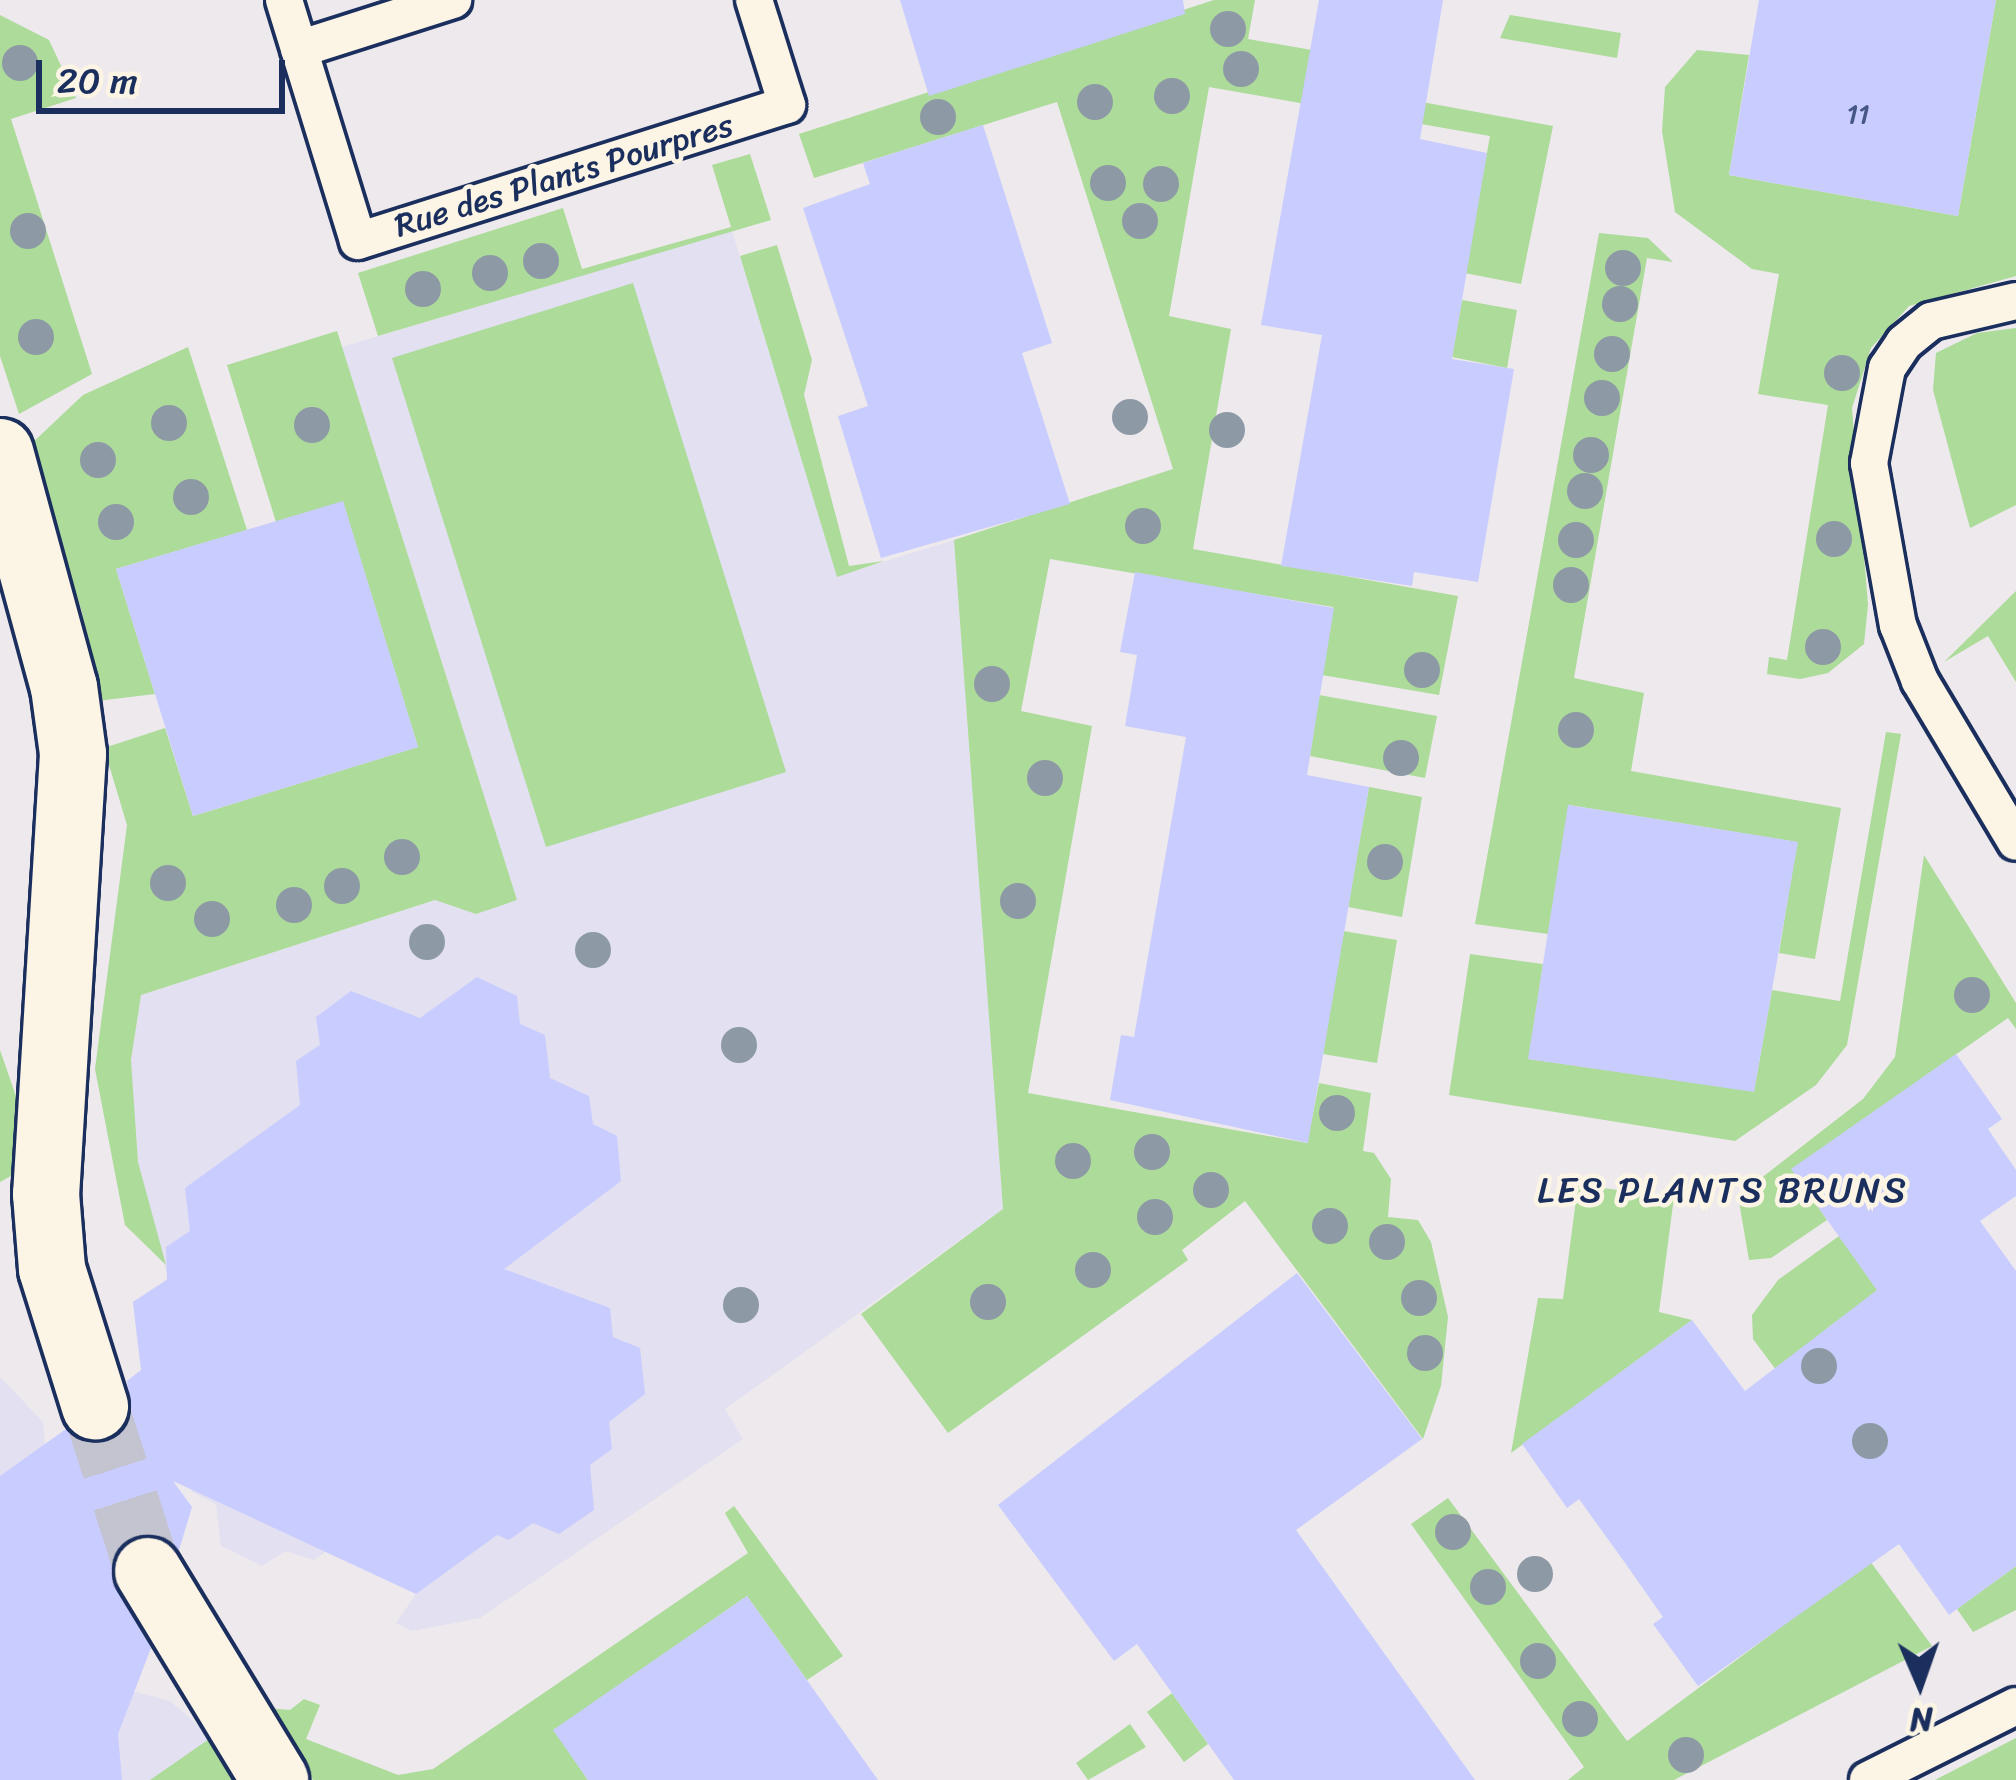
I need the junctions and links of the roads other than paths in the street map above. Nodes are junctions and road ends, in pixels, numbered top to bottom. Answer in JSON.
{"nodes":[{"id":1,"x":284,"y":0,"type":"edge"},
{"id":2,"x":453,"y":0,"type":"edge"},
{"id":3,"x":754,"y":0,"type":"edge"},
{"id":4,"x":299,"y":49,"type":"junction"},
{"id":5,"x":2016,"y":301,"type":"edge"},
{"id":6,"x":0,"y":452,"type":"edge"},
{"id":7,"x":2016,"y":842,"type":"edge"},
{"id":8,"x":95,"y":1406,"type":"tunnel mouth"},
{"id":9,"x":148,"y":1571,"type":"tunnel mouth"},
{"id":10,"x":2016,"y":1706,"type":"edge"},
{"id":11,"x":275,"y":1780,"type":"edge"},
{"id":12,"x":1868,"y":1780,"type":"edge"}],
"edges":[{"from":1,"to":4,"type":"lane","name":"Rue des Plants Pourpres"},
{"from":2,"to":4,"type":"lane"},
{"from":3,"to":4,"type":"lane","name":"Rue des Plants Pourpres"},
{"from":5,"to":7,"type":"lane"},
{"from":6,"to":8,"type":"street"},
{"from":9,"to":11,"type":"street"},
{"from":10,"to":12,"type":"lane"}]}
